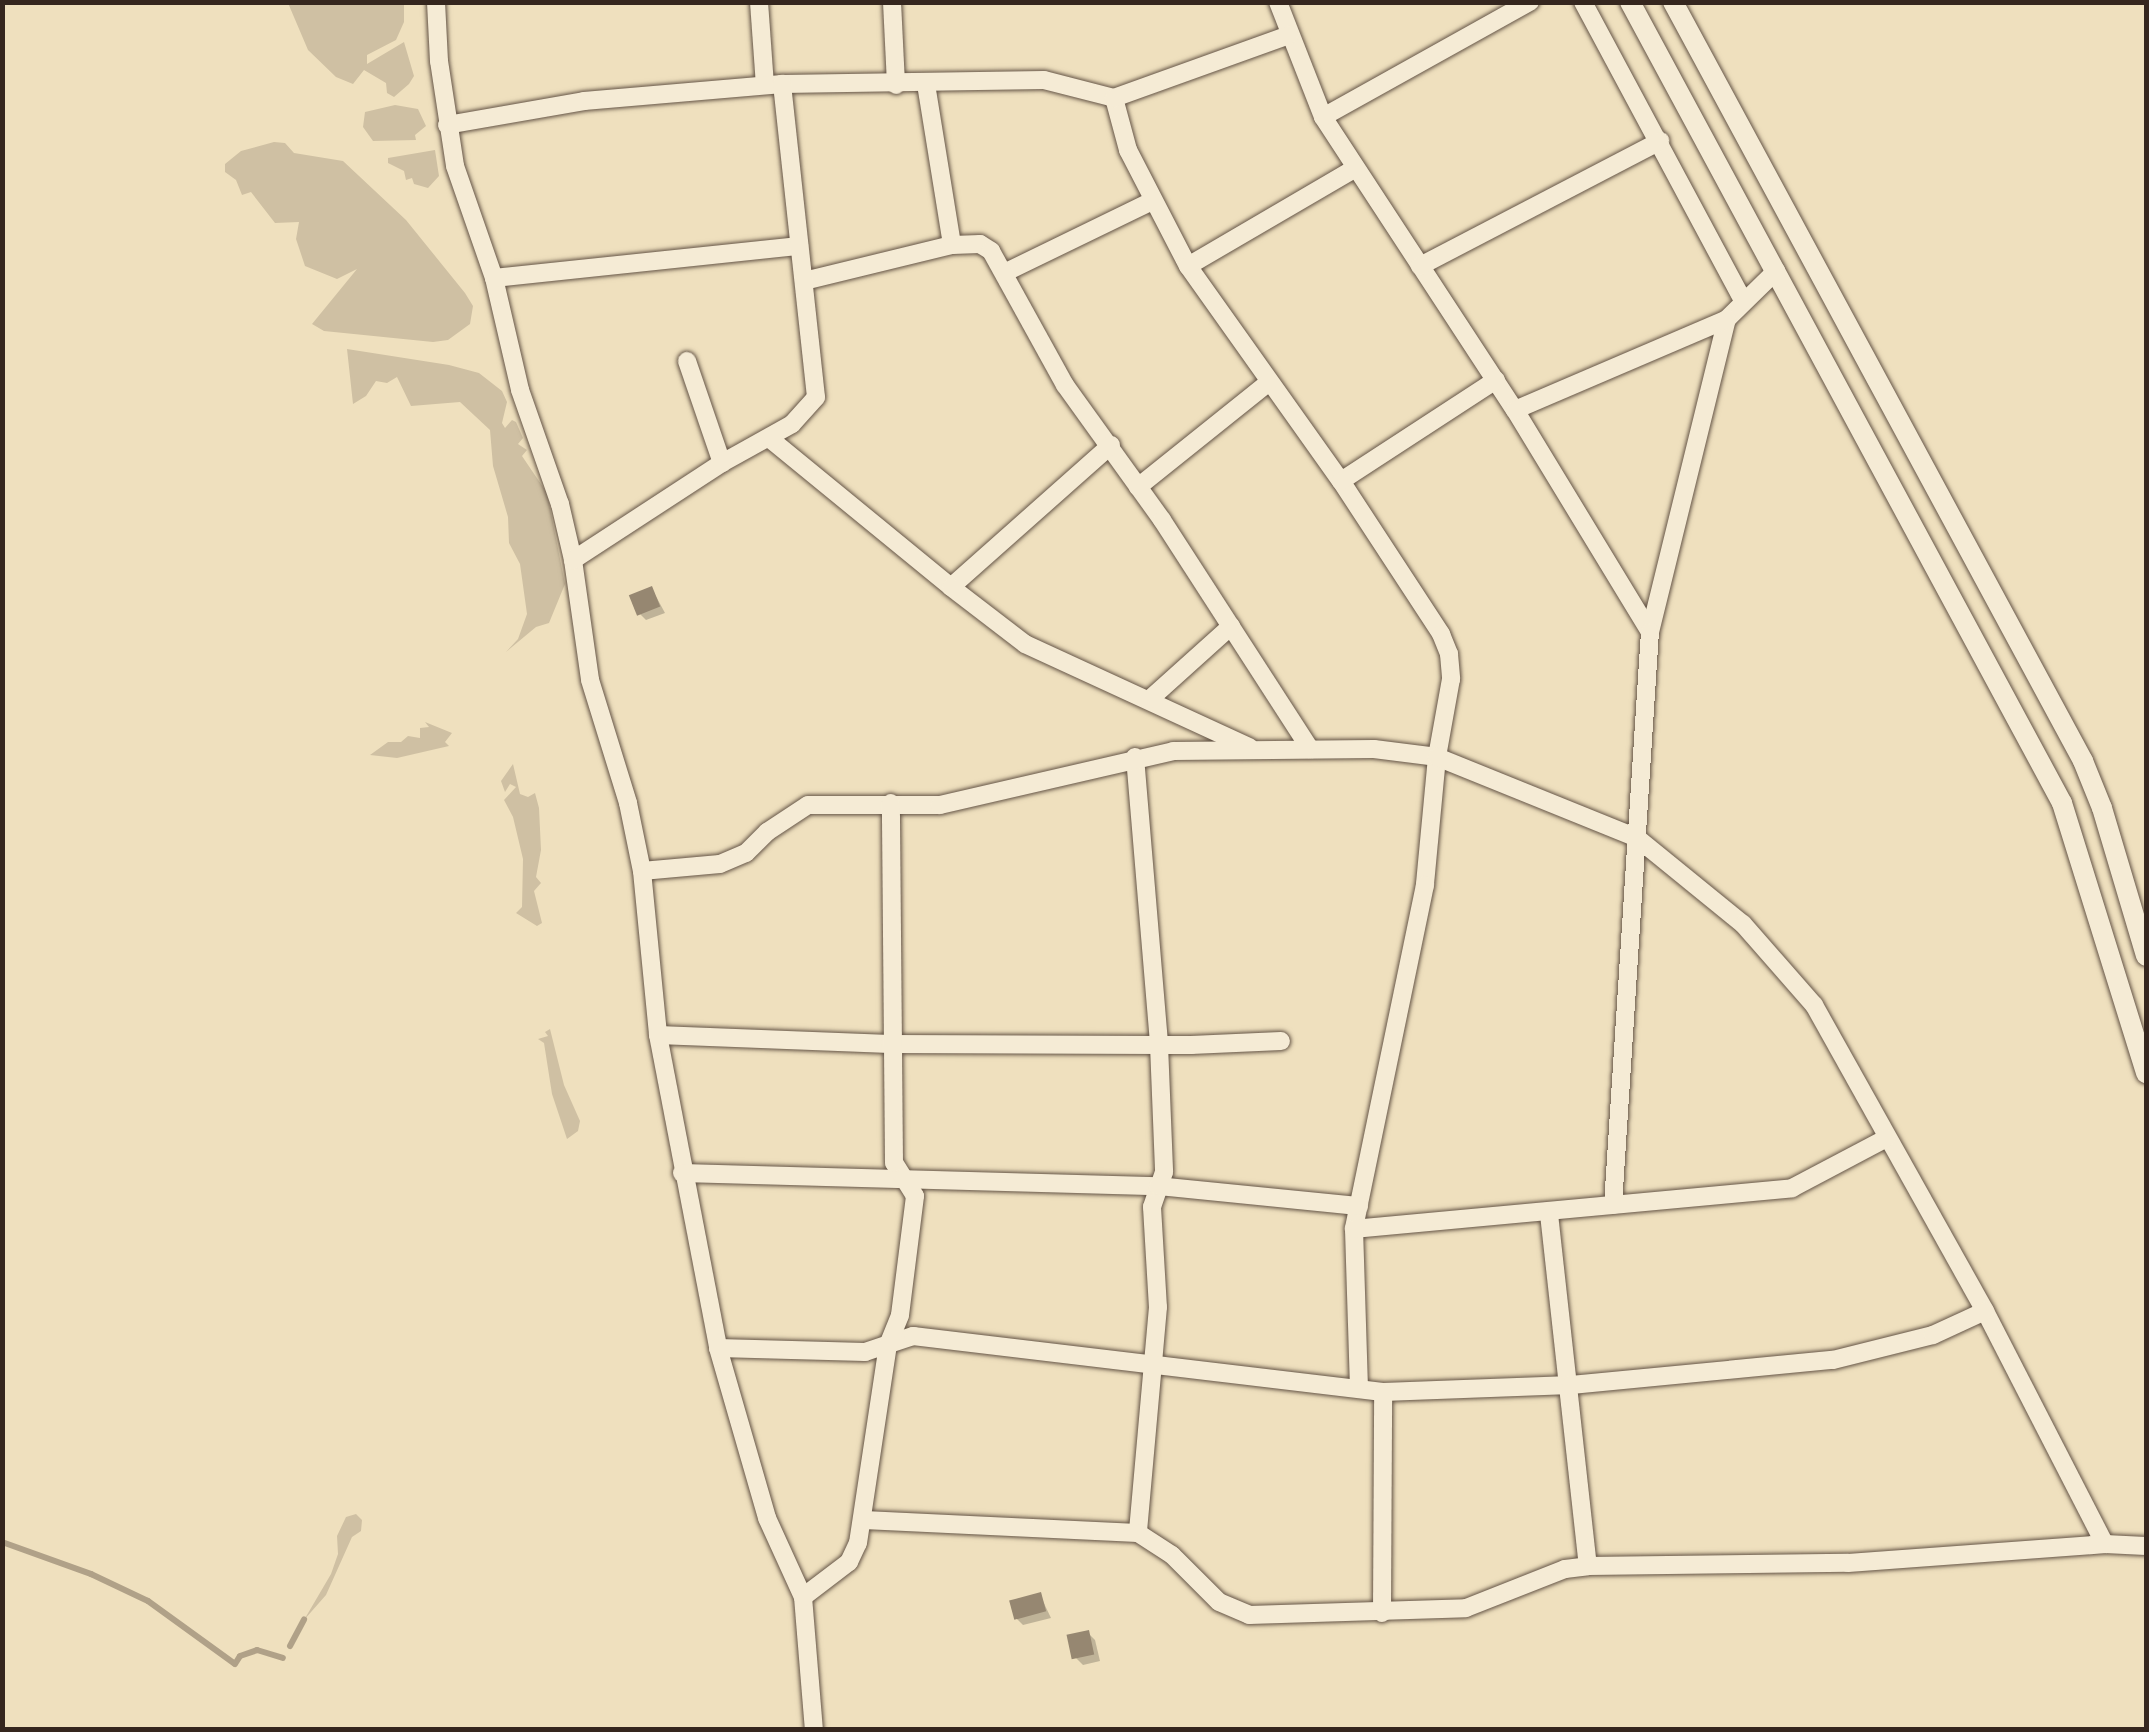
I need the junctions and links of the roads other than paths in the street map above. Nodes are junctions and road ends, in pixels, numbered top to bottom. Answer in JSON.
{"nodes":[{"id":1,"x":436,"y":2,"type":"edge"},
{"id":2,"x":759,"y":2,"type":"edge"},
{"id":3,"x":892,"y":2,"type":"edge"},
{"id":4,"x":1278,"y":2,"type":"edge"},
{"id":5,"x":1530,"y":2,"type":"edge"},
{"id":6,"x":1583,"y":2,"type":"edge"},
{"id":7,"x":1630,"y":2,"type":"edge"},
{"id":8,"x":1674,"y":2,"type":"edge"},
{"id":9,"x":1289,"y":35,"type":"junction"},
{"id":10,"x":926,"y":84,"type":"junction"},
{"id":11,"x":774,"y":85,"type":"junction"},
{"id":12,"x":896,"y":85,"type":"junction"},
{"id":13,"x":1114,"y":98,"type":"junction"},
{"id":14,"x":1323,"y":117,"type":"junction"},
{"id":15,"x":447,"y":125,"type":"junction"},
{"id":16,"x":1660,"y":141,"type":"junction"},
{"id":17,"x":1356,"y":168,"type":"junction"},
{"id":18,"x":1152,"y":200,"type":"junction"},
{"id":19,"x":952,"y":245,"type":"junction"},
{"id":20,"x":799,"y":246,"type":"junction"},
{"id":21,"x":1188,"y":266,"type":"junction"},
{"id":22,"x":1420,"y":266,"type":"junction"},
{"id":23,"x":1776,"y":271,"type":"junction"},
{"id":24,"x":1004,"y":273,"type":"junction"},
{"id":25,"x":494,"y":278,"type":"junction"},
{"id":26,"x":804,"y":281,"type":"junction"},
{"id":27,"x":1743,"y":301,"type":"junction"},
{"id":28,"x":1727,"y":319,"type":"junction"},
{"id":29,"x":687,"y":361,"type":"dead end"},
{"id":30,"x":1496,"y":380,"type":"junction"},
{"id":31,"x":1269,"y":382,"type":"junction"},
{"id":32,"x":1515,"y":410,"type":"junction"},
{"id":33,"x":769,"y":438,"type":"junction"},
{"id":34,"x":1111,"y":445,"type":"junction"},
{"id":35,"x":722,"y":463,"type":"junction"},
{"id":36,"x":1341,"y":481,"type":"junction"},
{"id":37,"x":1138,"y":486,"type":"junction"},
{"id":38,"x":1950,"y":517,"type":"junction"},
{"id":39,"x":1917,"y":534,"type":"junction"},
{"id":40,"x":574,"y":560,"type":"junction"},
{"id":41,"x":951,"y":587,"type":"junction"},
{"id":42,"x":1230,"y":626,"type":"junction"},
{"id":43,"x":1650,"y":632,"type":"junction"},
{"id":44,"x":1150,"y":699,"type":"junction"},
{"id":45,"x":1310,"y":749,"type":"junction"},
{"id":46,"x":1254,"y":750,"type":"junction"},
{"id":47,"x":1436,"y":756,"type":"junction"},
{"id":48,"x":1135,"y":757,"type":"junction"},
{"id":49,"x":891,"y":803,"type":"junction"},
{"id":50,"x":1637,"y":838,"type":"junction"},
{"id":51,"x":642,"y":871,"type":"junction"},
{"id":52,"x":2146,"y":956,"type":"edge"},
{"id":53,"x":658,"y":1034,"type":"junction"},
{"id":54,"x":1281,"y":1041,"type":"dead end"},
{"id":55,"x":890,"y":1044,"type":"junction"},
{"id":56,"x":1159,"y":1045,"type":"junction"},
{"id":57,"x":2146,"y":1072,"type":"edge"},
{"id":58,"x":1886,"y":1138,"type":"junction"},
{"id":59,"x":682,"y":1173,"type":"junction"},
{"id":60,"x":903,"y":1178,"type":"junction"},
{"id":61,"x":1158,"y":1186,"type":"junction"},
{"id":62,"x":1613,"y":1204,"type":"junction"},
{"id":63,"x":1359,"y":1206,"type":"junction"},
{"id":64,"x":1549,"y":1214,"type":"junction"},
{"id":65,"x":1354,"y":1230,"type":"junction"},
{"id":66,"x":1985,"y":1311,"type":"junction"},
{"id":67,"x":888,"y":1345,"type":"junction"},
{"id":68,"x":718,"y":1348,"type":"junction"},
{"id":69,"x":1154,"y":1363,"type":"junction"},
{"id":70,"x":1571,"y":1384,"type":"junction"},
{"id":71,"x":1359,"y":1386,"type":"junction"},
{"id":72,"x":1383,"y":1392,"type":"junction"},
{"id":73,"x":864,"y":1520,"type":"junction"},
{"id":74,"x":1138,"y":1533,"type":"junction"},
{"id":75,"x":2105,"y":1544,"type":"junction"},
{"id":76,"x":2146,"y":1546,"type":"edge"},
{"id":77,"x":1588,"y":1566,"type":"junction"},
{"id":78,"x":803,"y":1597,"type":"junction"},
{"id":79,"x":1382,"y":1614,"type":"junction"},
{"id":80,"x":814,"y":1730,"type":"edge"}],
"edges":[{"from":1,"to":15,"type":"street"},
{"from":2,"to":11,"type":"street"},
{"from":3,"to":12,"type":"street"},
{"from":4,"to":9,"type":"street"},
{"from":5,"to":14,"type":"street"},
{"from":6,"to":16,"type":"street"},
{"from":7,"to":23,"type":"street"},
{"from":8,"to":38,"type":"street"},
{"from":9,"to":13,"type":"street"},
{"from":9,"to":14,"type":"street"},
{"from":10,"to":12,"type":"street"},
{"from":10,"to":13,"type":"street"},
{"from":10,"to":19,"type":"street"},
{"from":11,"to":12,"type":"street"},
{"from":11,"to":15,"type":"street"},
{"from":11,"to":20,"type":"street"},
{"from":13,"to":18,"type":"street"},
{"from":14,"to":17,"type":"street"},
{"from":15,"to":25,"type":"street"},
{"from":16,"to":22,"type":"street"},
{"from":16,"to":27,"type":"street"},
{"from":17,"to":21,"type":"street"},
{"from":17,"to":22,"type":"street"},
{"from":18,"to":21,"type":"street"},
{"from":18,"to":24,"type":"street"},
{"from":19,"to":24,"type":"street"},
{"from":19,"to":26,"type":"street"},
{"from":20,"to":25,"type":"street"},
{"from":20,"to":26,"type":"street"},
{"from":21,"to":31,"type":"street"},
{"from":22,"to":30,"type":"street"},
{"from":23,"to":27,"type":"street"},
{"from":23,"to":39,"type":"street"},
{"from":24,"to":34,"type":"street"},
{"from":25,"to":40,"type":"street"},
{"from":26,"to":33,"type":"street"},
{"from":27,"to":28,"type":"street"},
{"from":28,"to":32,"type":"street"},
{"from":28,"to":43,"type":"street"},
{"from":29,"to":35,"type":"street"},
{"from":30,"to":32,"type":"street"},
{"from":30,"to":36,"type":"street"},
{"from":31,"to":36,"type":"street"},
{"from":31,"to":37,"type":"street"},
{"from":32,"to":43,"type":"street"},
{"from":33,"to":35,"type":"street"},
{"from":33,"to":41,"type":"street"},
{"from":34,"to":37,"type":"street"},
{"from":34,"to":41,"type":"street"},
{"from":35,"to":40,"type":"street"},
{"from":36,"to":47,"type":"street"},
{"from":37,"to":42,"type":"street"},
{"from":38,"to":39,"type":"street"},
{"from":38,"to":52,"type":"street"},
{"from":39,"to":57,"type":"street"},
{"from":40,"to":51,"type":"street"},
{"from":41,"to":44,"type":"street"},
{"from":42,"to":44,"type":"street"},
{"from":42,"to":45,"type":"street"},
{"from":43,"to":50,"type":"street"},
{"from":44,"to":46,"type":"street"},
{"from":45,"to":46,"type":"street"},
{"from":45,"to":47,"type":"street"},
{"from":46,"to":48,"type":"street"},
{"from":47,"to":50,"type":"street"},
{"from":47,"to":63,"type":"street"},
{"from":48,"to":49,"type":"street"},
{"from":48,"to":56,"type":"street"},
{"from":49,"to":51,"type":"street"},
{"from":49,"to":55,"type":"street"},
{"from":50,"to":58,"type":"street"},
{"from":50,"to":62,"type":"street"},
{"from":51,"to":53,"type":"street"},
{"from":53,"to":55,"type":"street"},
{"from":53,"to":59,"type":"street"},
{"from":54,"to":56,"type":"street"},
{"from":55,"to":56,"type":"street"},
{"from":55,"to":60,"type":"street"},
{"from":56,"to":61,"type":"street"},
{"from":58,"to":62,"type":"street"},
{"from":58,"to":66,"type":"street"},
{"from":59,"to":60,"type":"street"},
{"from":59,"to":68,"type":"street"},
{"from":60,"to":61,"type":"street"},
{"from":60,"to":67,"type":"street"},
{"from":61,"to":63,"type":"street"},
{"from":61,"to":69,"type":"street"},
{"from":62,"to":64,"type":"street"},
{"from":63,"to":65,"type":"street"},
{"from":64,"to":65,"type":"street"},
{"from":64,"to":70,"type":"street"},
{"from":65,"to":71,"type":"street"},
{"from":66,"to":70,"type":"street"},
{"from":66,"to":75,"type":"street"},
{"from":67,"to":68,"type":"street"},
{"from":67,"to":69,"type":"street"},
{"from":67,"to":73,"type":"street"},
{"from":68,"to":78,"type":"street"},
{"from":69,"to":71,"type":"street"},
{"from":69,"to":74,"type":"street"},
{"from":70,"to":72,"type":"street"},
{"from":70,"to":77,"type":"street"},
{"from":71,"to":72,"type":"street"},
{"from":72,"to":79,"type":"street"},
{"from":73,"to":74,"type":"street"},
{"from":73,"to":78,"type":"street"},
{"from":74,"to":79,"type":"street"},
{"from":75,"to":76,"type":"street"},
{"from":75,"to":77,"type":"street"},
{"from":77,"to":79,"type":"street"},
{"from":78,"to":80,"type":"street"}]}
